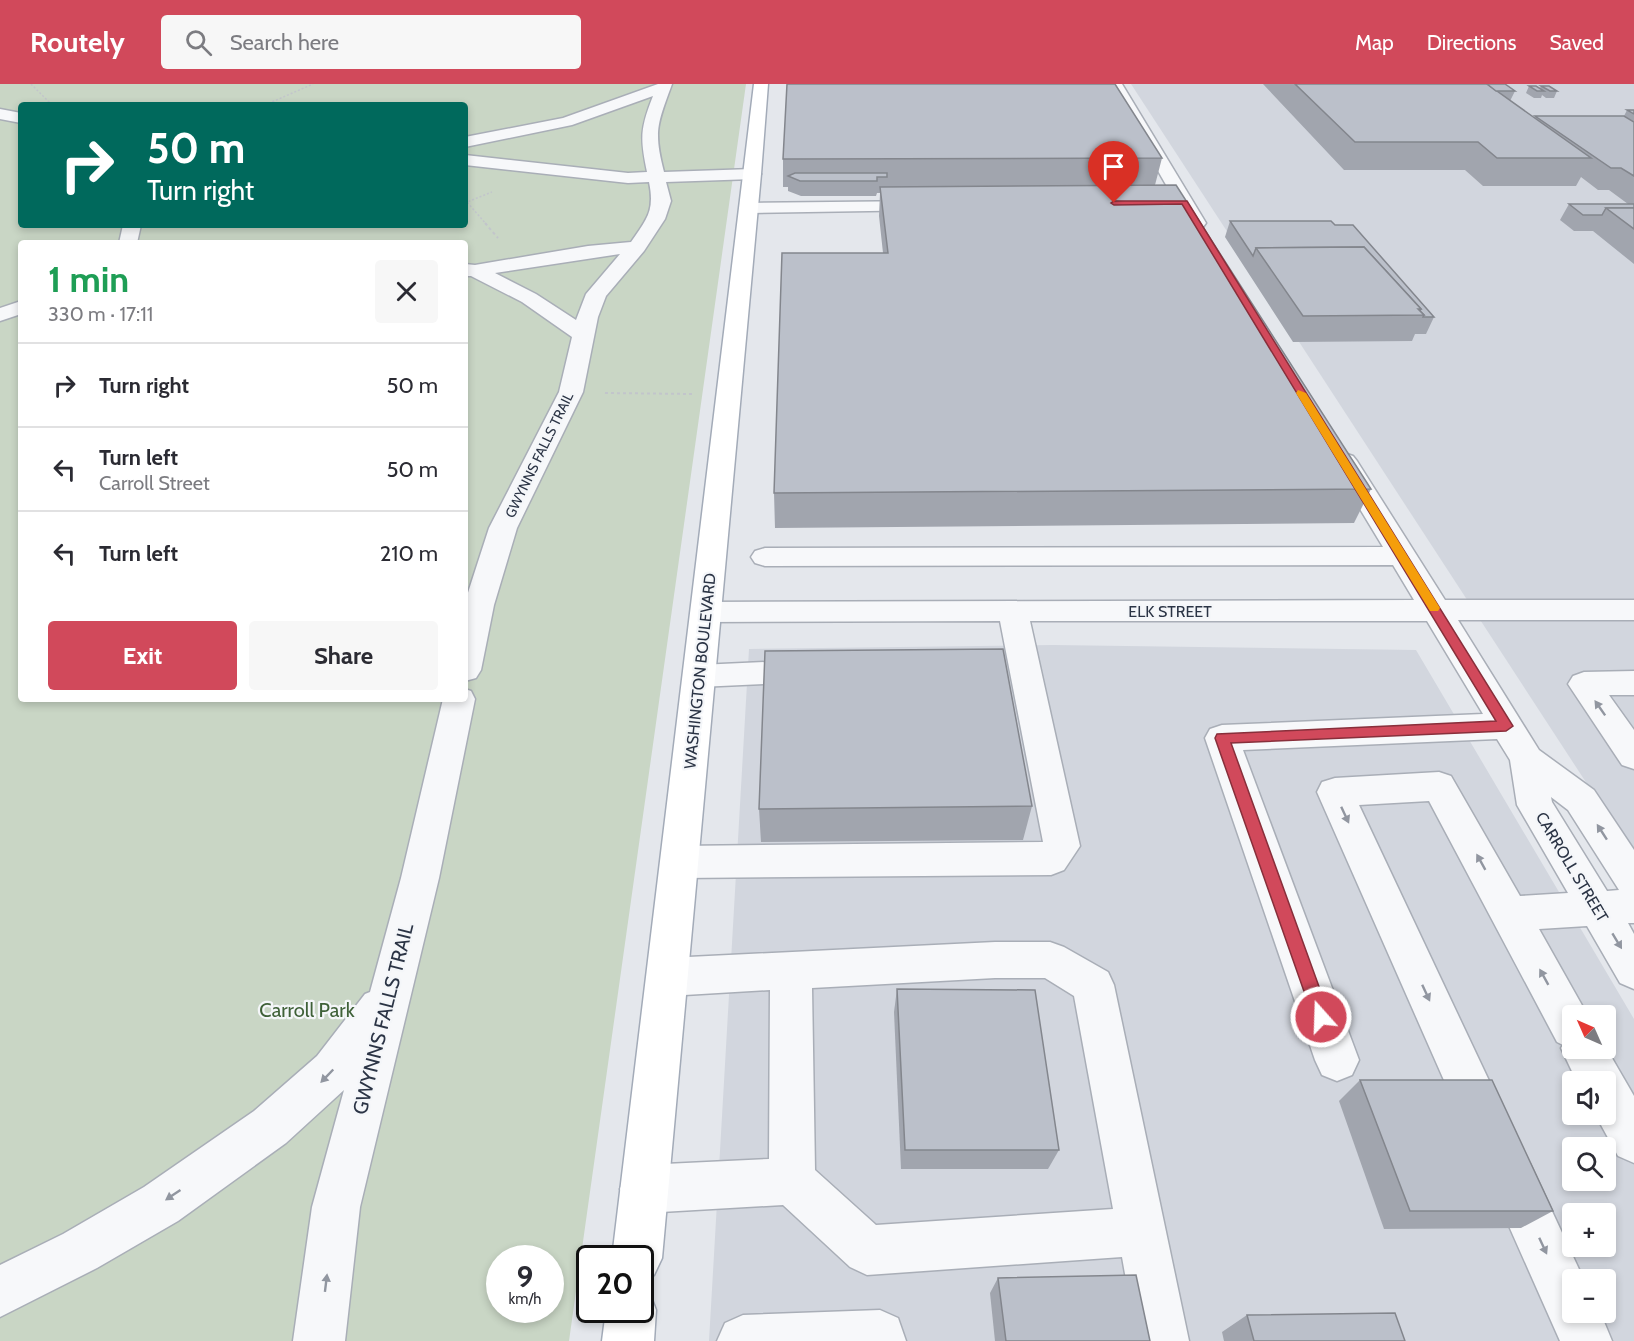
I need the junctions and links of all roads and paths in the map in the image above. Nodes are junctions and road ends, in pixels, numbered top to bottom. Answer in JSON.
{"nodes":[{"id":1,"x":32,"y":84,"type":"edge"},
{"id":2,"x":313,"y":84,"type":"edge"},
{"id":3,"x":761,"y":84,"type":"edge"},
{"id":4,"x":1115,"y":84,"type":"edge"},
{"id":5,"x":664,"y":86,"type":"edge"},
{"id":6,"x":48,"y":102,"type":"edge"},
{"id":7,"x":272,"y":102,"type":"edge"},
{"id":8,"x":0,"y":114,"type":"edge"},
{"id":9,"x":18,"y":117,"type":"edge"},
{"id":10,"x":468,"y":141,"type":"edge"},
{"id":11,"x":468,"y":160,"type":"edge"},
{"id":12,"x":545,"y":169,"type":"junction"},
{"id":13,"x":753,"y":174,"type":"junction"},
{"id":14,"x":657,"y":177,"type":"junction"},
{"id":15,"x":468,"y":202,"type":"edge"},
{"id":16,"x":468,"y":203,"type":"edge"},
{"id":17,"x":941,"y":206,"type":"edge"},
{"id":18,"x":750,"y":208,"type":"junction"},
{"id":19,"x":1209,"y":243,"type":"edge"},
{"id":20,"x":637,"y":247,"type":"junction"},
{"id":21,"x":520,"y":264,"type":"junction"},
{"id":22,"x":470,"y":271,"type":"edge"},
{"id":23,"x":18,"y":308,"type":"edge"},
{"id":24,"x":0,"y":315,"type":"edge"},
{"id":25,"x":582,"y":334,"type":"junction"},
{"id":26,"x":571,"y":392,"type":"junction"},
{"id":27,"x":697,"y":394,"type":"dead end"},
{"id":28,"x":1333,"y":445,"type":"edge"},
{"id":29,"x":1402,"y":556,"type":"junction"},
{"id":30,"x":765,"y":557,"type":"dead end"},
{"id":31,"x":1634,"y":610,"type":"edge"},
{"id":32,"x":1436,"y":611,"type":"junction"},
{"id":33,"x":707,"y":612,"type":"junction"},
{"id":34,"x":1013,"y":612,"type":"junction"},
{"id":35,"x":468,"y":656,"type":"edge"},
{"id":36,"x":834,"y":670,"type":"edge"},
{"id":37,"x":699,"y":676,"type":"junction"},
{"id":38,"x":1634,"y":683,"type":"edge"},
{"id":39,"x":458,"y":702,"type":"edge"},
{"id":40,"x":1506,"y":726,"type":"junction"},
{"id":41,"x":1634,"y":756,"type":"edge"},
{"id":42,"x":1527,"y":759,"type":"junction"},
{"id":43,"x":680,"y":862,"type":"junction"},
{"id":44,"x":1634,"y":881,"type":"edge"},
{"id":45,"x":1616,"y":907,"type":"edge"},
{"id":46,"x":1509,"y":914,"type":"junction"},
{"id":47,"x":1634,"y":969,"type":"edge"},
{"id":48,"x":790,"y":971,"type":"junction"},
{"id":49,"x":668,"y":977,"type":"junction"},
{"id":50,"x":389,"y":997,"type":"junction"},
{"id":51,"x":1562,"y":1010,"type":"edge"},
{"id":52,"x":1337,"y":1060,"type":"dead end"},
{"id":53,"x":1616,"y":1108,"type":"edge"},
{"id":54,"x":1634,"y":1140,"type":"edge"},
{"id":55,"x":792,"y":1181,"type":"junction"},
{"id":56,"x":644,"y":1190,"type":"junction"},
{"id":57,"x":1141,"y":1231,"type":"junction"},
{"id":58,"x":638,"y":1245,"type":"edge"},
{"id":59,"x":1562,"y":1289,"type":"edge"},
{"id":60,"x":0,"y":1292,"type":"edge"},
{"id":61,"x":630,"y":1323,"type":"edge"},
{"id":62,"x":1578,"y":1323,"type":"edge"},
{"id":63,"x":750,"y":1340,"type":"edge"},
{"id":64,"x":319,"y":1341,"type":"edge"},
{"id":65,"x":628,"y":1341,"type":"edge"},
{"id":66,"x":880,"y":1341,"type":"edge"},
{"id":67,"x":1163,"y":1341,"type":"edge"},
{"id":68,"x":1586,"y":1341,"type":"edge"}],
"edges":[{"from":1,"to":6,"type":"path"},
{"from":2,"to":7,"type":"path"},
{"from":3,"to":13,"type":"main road","name":"WASHINGTON BOULEVARD"},
{"from":4,"to":19,"type":"street"},
{"from":5,"to":10,"type":"street"},
{"from":5,"to":14,"type":"street","name":"GWYNNS FALLS TRAIL"},
{"from":8,"to":9,"type":"street"},
{"from":11,"to":12,"type":"street"},
{"from":12,"to":14,"type":"street"},
{"from":12,"to":15,"type":"path"},
{"from":13,"to":14,"type":"street"},
{"from":13,"to":18,"type":"main road","name":"WASHINGTON BOULEVARD"},
{"from":14,"to":20,"type":"street","name":"GWYNNS FALLS TRAIL"},
{"from":16,"to":21,"type":"path"},
{"from":17,"to":18,"type":"street"},
{"from":18,"to":33,"type":"main road","name":"WASHINGTON BOULEVARD"},
{"from":20,"to":21,"type":"street"},
{"from":20,"to":25,"type":"street","name":"GWYNNS FALLS TRAIL"},
{"from":21,"to":22,"type":"street"},
{"from":22,"to":25,"type":"street"},
{"from":23,"to":24,"type":"street"},
{"from":25,"to":26,"type":"street","name":"GWYNNS FALLS TRAIL"},
{"from":26,"to":27,"type":"path"},
{"from":26,"to":35,"type":"street","name":"GWYNNS FALLS TRAIL"},
{"from":28,"to":29,"type":"street","name":"CARROLL STREET"},
{"from":29,"to":30,"type":"street"},
{"from":29,"to":32,"type":"street","name":"CARROLL STREET"},
{"from":31,"to":32,"type":"street","name":"ELK STREET"},
{"from":32,"to":34,"type":"street","name":"ELK STREET"},
{"from":32,"to":40,"type":"street","name":"CARROLL STREET"},
{"from":33,"to":34,"type":"street","name":"ELK STREET"},
{"from":33,"to":37,"type":"main road","name":"WASHINGTON BOULEVARD"},
{"from":34,"to":43,"type":"street"},
{"from":36,"to":37,"type":"street"},
{"from":37,"to":43,"type":"main road","name":"WASHINGTON BOULEVARD"},
{"from":41,"to":38,"type":"street","one_way":true},
{"from":39,"to":50,"type":"street","name":"GWYNNS FALLS TRAIL"},
{"from":40,"to":42,"type":"street","name":"CARROLL STREET"},
{"from":40,"to":52,"type":"street"},
{"from":44,"to":42,"type":"street","name":"CARROLL STREET","one_way":true},
{"from":42,"to":45,"type":"street","name":"CARROLL STREET"},
{"from":43,"to":49,"type":"main road","name":"WASHINGTON BOULEVARD"},
{"from":45,"to":46,"type":"street"},
{"from":45,"to":47,"type":"street","name":"CARROLL STREET","one_way":true},
{"from":51,"to":46,"type":"street","one_way":true},
{"from":46,"to":59,"type":"street","one_way":true},
{"from":48,"to":49,"type":"street"},
{"from":48,"to":55,"type":"street"},
{"from":48,"to":57,"type":"street"},
{"from":49,"to":56,"type":"main road","name":"WASHINGTON BOULEVARD"},
{"from":50,"to":60,"type":"street","one_way":true},
{"from":64,"to":50,"type":"street","name":"GWYNNS FALLS TRAIL","one_way":true},
{"from":53,"to":54,"type":"street"},
{"from":55,"to":56,"type":"street"},
{"from":55,"to":57,"type":"street"},
{"from":56,"to":58,"type":"main road","name":"WASHINGTON BOULEVARD"},
{"from":57,"to":67,"type":"street"},
{"from":61,"to":65,"type":"main road"},
{"from":62,"to":68,"type":"street"},
{"from":63,"to":66,"type":"street"}]}
